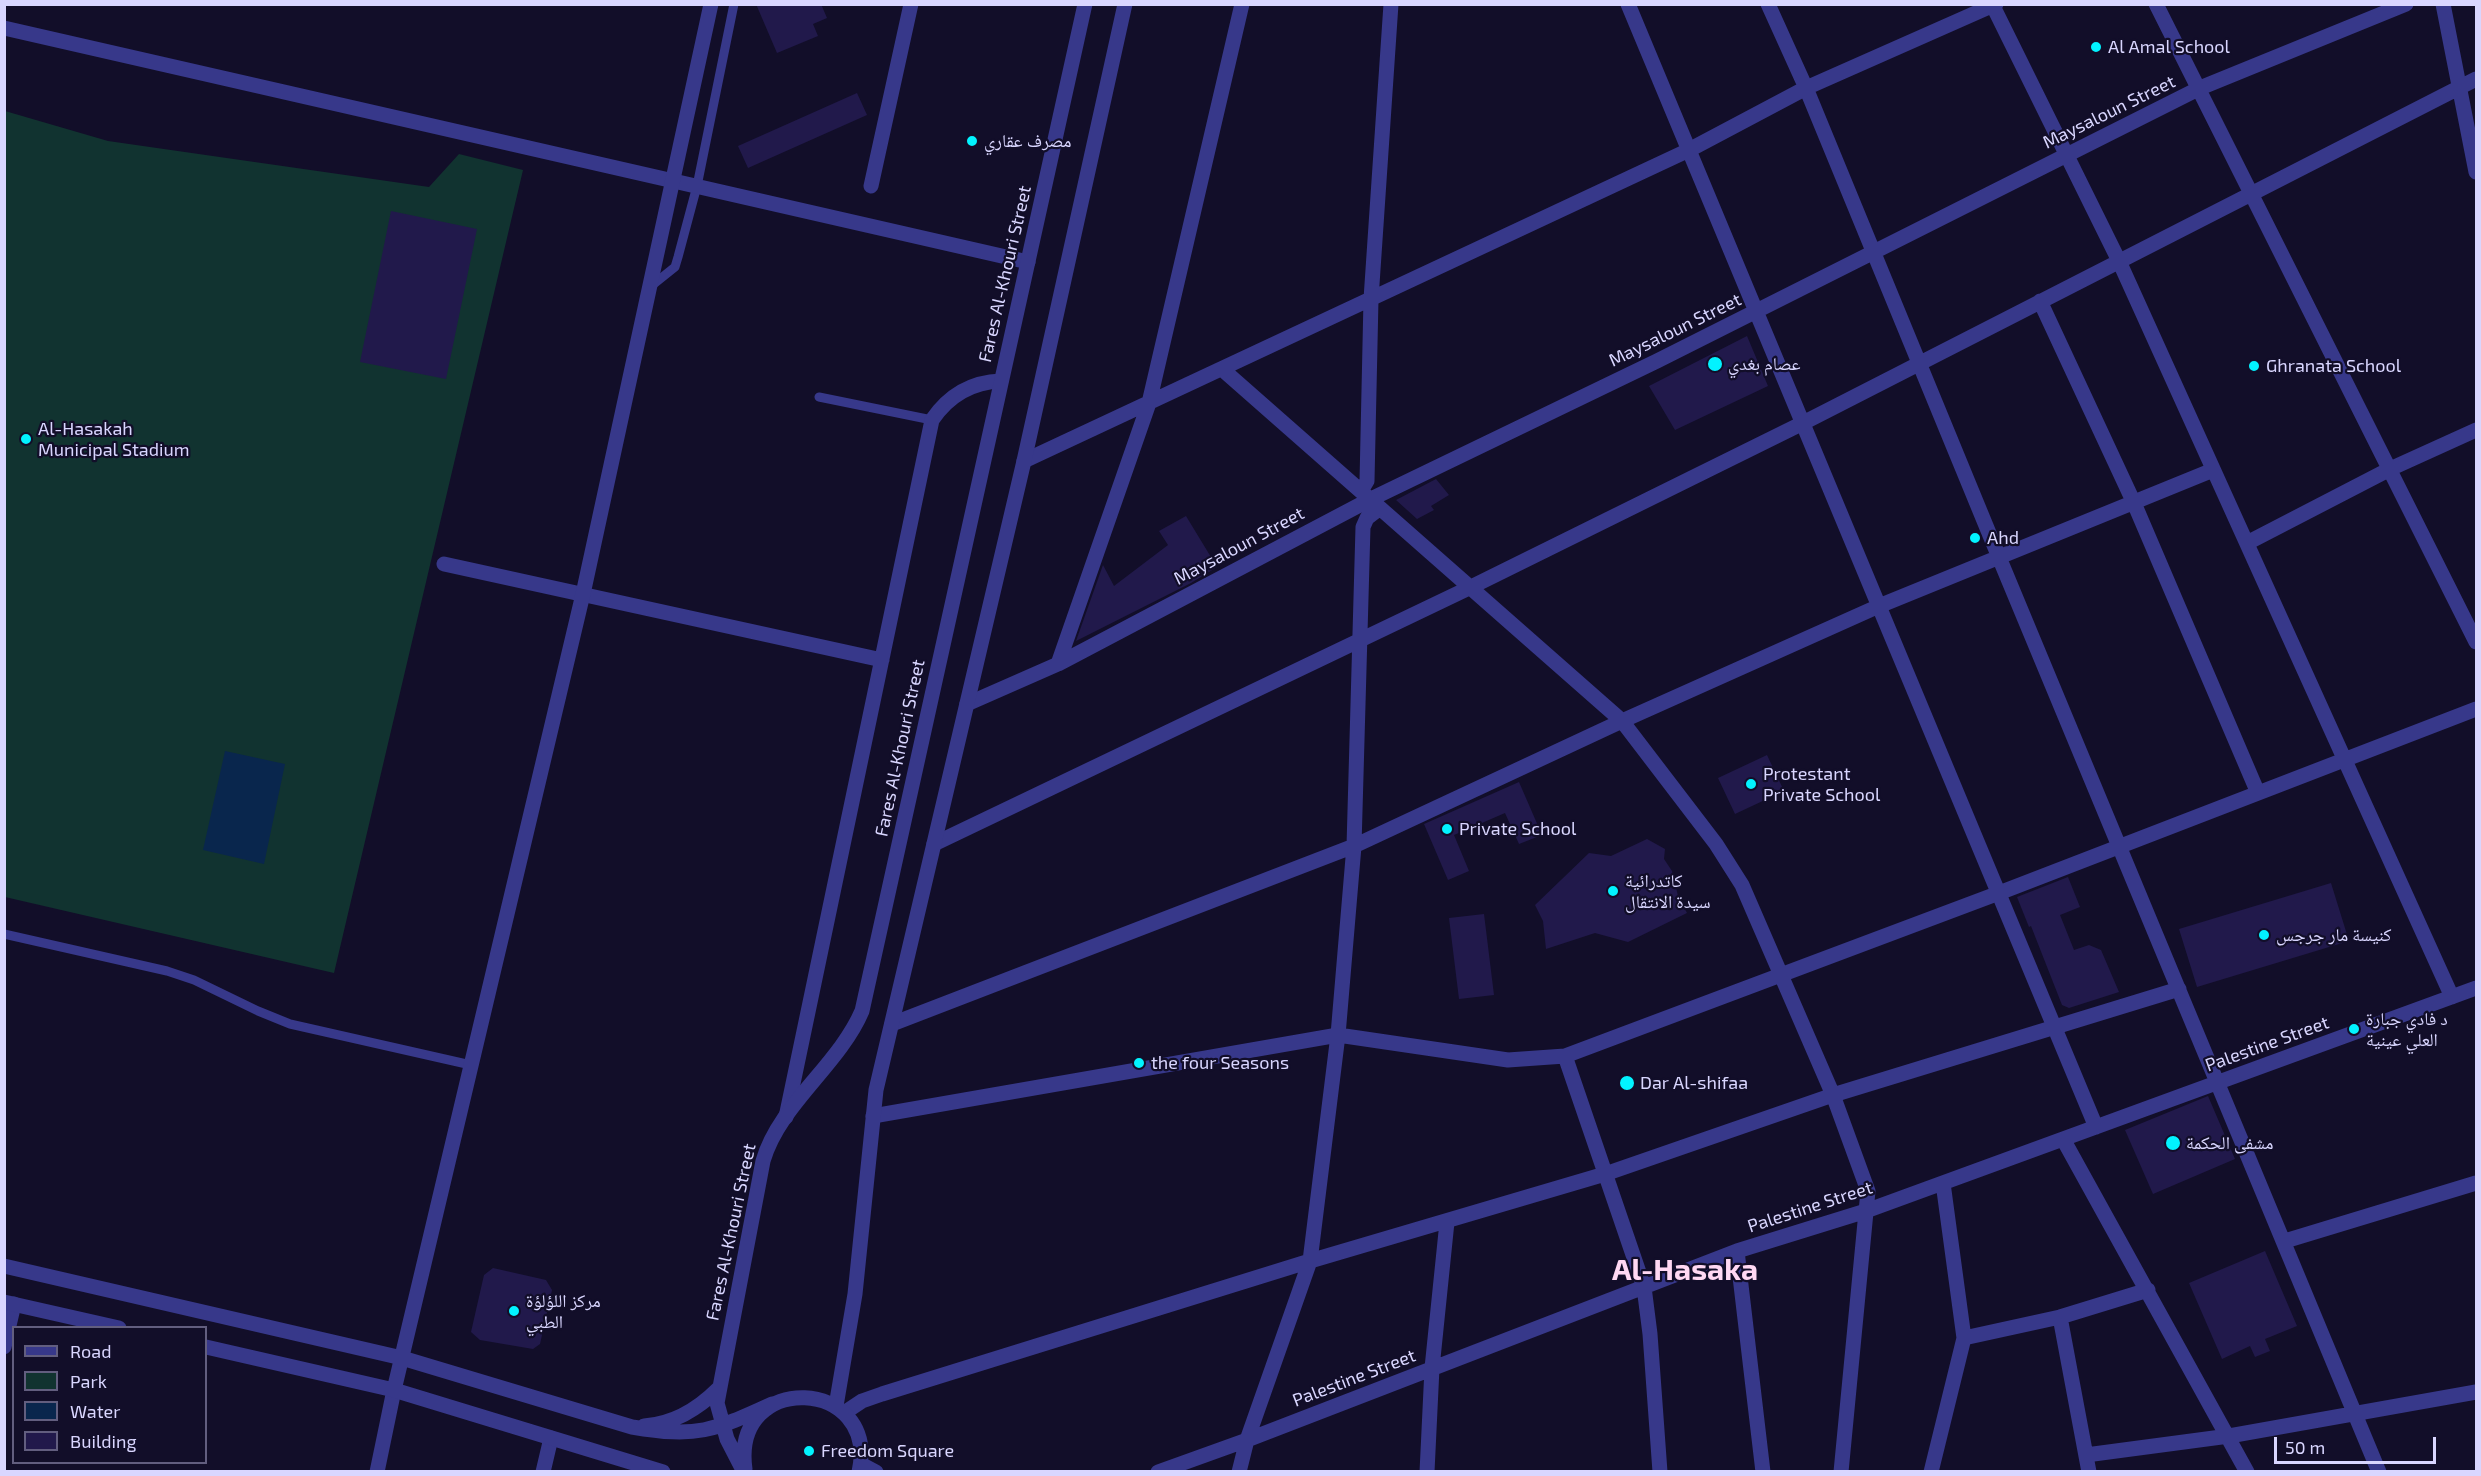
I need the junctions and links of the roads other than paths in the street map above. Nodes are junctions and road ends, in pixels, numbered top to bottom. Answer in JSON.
{"nodes":[{"id":1,"x":711,"y":4,"type":"edge"},
{"id":2,"x":735,"y":4,"type":"edge"},
{"id":3,"x":911,"y":4,"type":"edge"},
{"id":4,"x":1085,"y":4,"type":"edge"},
{"id":5,"x":1125,"y":4,"type":"edge"},
{"id":6,"x":1242,"y":4,"type":"edge"},
{"id":7,"x":1391,"y":4,"type":"edge"},
{"id":8,"x":1628,"y":4,"type":"edge"},
{"id":9,"x":1768,"y":4,"type":"edge"},
{"id":10,"x":2156,"y":4,"type":"edge"},
{"id":11,"x":2406,"y":4,"type":"edge"},
{"id":12,"x":2443,"y":4,"type":"edge"},
{"id":13,"x":1995,"y":5,"type":"edge"},
{"id":14,"x":4,"y":28,"type":"edge"},
{"id":15,"x":2476,"y":79,"type":"edge"},
{"id":16,"x":1806,"y":88,"type":"junction"},
{"id":17,"x":2200,"y":88,"type":"junction"},
{"id":18,"x":2461,"y":88,"type":"junction"},
{"id":19,"x":1689,"y":150,"type":"junction"},
{"id":20,"x":2066,"y":154,"type":"junction"},
{"id":21,"x":2476,"y":172,"type":"edge"},
{"id":22,"x":673,"y":181,"type":"junction"},
{"id":23,"x":697,"y":186,"type":"junction"},
{"id":24,"x":871,"y":186,"type":"dead end"},
{"id":25,"x":2252,"y":193,"type":"junction"},
{"id":26,"x":1872,"y":253,"type":"junction"},
{"id":27,"x":2119,"y":261,"type":"junction"},
{"id":28,"x":1028,"y":262,"type":"junction"},
{"id":29,"x":650,"y":287,"type":"junction"},
{"id":30,"x":1371,"y":299,"type":"junction"},
{"id":31,"x":2040,"y":301,"type":"junction"},
{"id":32,"x":1756,"y":311,"type":"junction"},
{"id":33,"x":1919,"y":363,"type":"junction"},
{"id":34,"x":1222,"y":369,"type":"junction"},
{"id":35,"x":1001,"y":381,"type":"junction"},
{"id":36,"x":819,"y":397,"type":"dead end"},
{"id":37,"x":1149,"y":403,"type":"junction"},
{"id":38,"x":932,"y":420,"type":"junction"},
{"id":39,"x":1803,"y":423,"type":"junction"},
{"id":40,"x":2476,"y":430,"type":"edge"},
{"id":41,"x":1024,"y":461,"type":"junction"},
{"id":42,"x":2390,"y":468,"type":"junction"},
{"id":43,"x":2213,"y":470,"type":"junction"},
{"id":44,"x":1371,"y":499,"type":"junction"},
{"id":45,"x":2134,"y":503,"type":"junction"},
{"id":46,"x":2247,"y":543,"type":"junction"},
{"id":47,"x":1999,"y":558,"type":"junction"},
{"id":48,"x":444,"y":564,"type":"dead end"},
{"id":49,"x":1469,"y":588,"type":"junction"},
{"id":50,"x":583,"y":594,"type":"junction"},
{"id":51,"x":1879,"y":606,"type":"junction"},
{"id":52,"x":1359,"y":641,"type":"junction"},
{"id":53,"x":2476,"y":642,"type":"edge"},
{"id":54,"x":882,"y":660,"type":"junction"},
{"id":55,"x":1058,"y":664,"type":"junction"},
{"id":56,"x":967,"y":705,"type":"junction"},
{"id":57,"x":2476,"y":709,"type":"edge"},
{"id":58,"x":1622,"y":721,"type":"junction"},
{"id":59,"x":2345,"y":759,"type":"junction"},
{"id":60,"x":2258,"y":793,"type":"junction"},
{"id":61,"x":934,"y":844,"type":"junction"},
{"id":62,"x":1354,"y":846,"type":"junction"},
{"id":63,"x":2119,"y":846,"type":"junction"},
{"id":64,"x":1999,"y":893,"type":"junction"},
{"id":65,"x":4,"y":934,"type":"edge"},
{"id":66,"x":1781,"y":974,"type":"junction"},
{"id":67,"x":2180,"y":988,"type":"junction"},
{"id":68,"x":2476,"y":988,"type":"edge"},
{"id":69,"x":2452,"y":997,"type":"junction"},
{"id":70,"x":892,"y":1024,"type":"junction"},
{"id":71,"x":2055,"y":1028,"type":"junction"},
{"id":72,"x":1338,"y":1035,"type":"junction"},
{"id":73,"x":1564,"y":1056,"type":"junction"},
{"id":74,"x":471,"y":1065,"type":"junction"},
{"id":75,"x":2219,"y":1082,"type":"junction"},
{"id":76,"x":1833,"y":1095,"type":"junction"},
{"id":77,"x":873,"y":1116,"type":"junction"},
{"id":78,"x":786,"y":1118,"type":"junction"},
{"id":79,"x":2096,"y":1127,"type":"junction"},
{"id":80,"x":2063,"y":1139,"type":"junction"},
{"id":81,"x":1605,"y":1174,"type":"junction"},
{"id":82,"x":1943,"y":1183,"type":"junction"},
{"id":83,"x":2476,"y":1183,"type":"edge"},
{"id":84,"x":1866,"y":1211,"type":"junction"},
{"id":85,"x":1447,"y":1222,"type":"junction"},
{"id":86,"x":2285,"y":1241,"type":"junction"},
{"id":87,"x":1737,"y":1251,"type":"junction"},
{"id":88,"x":1310,"y":1261,"type":"junction"},
{"id":89,"x":4,"y":1266,"type":"edge"},
{"id":90,"x":1644,"y":1287,"type":"junction"},
{"id":91,"x":2148,"y":1290,"type":"junction"},
{"id":92,"x":9,"y":1303,"type":"edge"},
{"id":93,"x":2060,"y":1317,"type":"junction"},
{"id":94,"x":110,"y":1326,"type":"edge"},
{"id":95,"x":1964,"y":1338,"type":"junction"},
{"id":96,"x":4,"y":1347,"type":"edge"},
{"id":97,"x":207,"y":1347,"type":"edge"},
{"id":98,"x":402,"y":1358,"type":"junction"},
{"id":99,"x":1432,"y":1368,"type":"junction"},
{"id":100,"x":718,"y":1389,"type":"junction"},
{"id":101,"x":394,"y":1390,"type":"junction"},
{"id":102,"x":2476,"y":1392,"type":"edge"},
{"id":103,"x":772,"y":1404,"type":"junction"},
{"id":104,"x":840,"y":1410,"type":"junction"},
{"id":105,"x":2355,"y":1413,"type":"junction"},
{"id":106,"x":632,"y":1427,"type":"junction"},
{"id":107,"x":722,"y":1427,"type":"junction"},
{"id":108,"x":2229,"y":1436,"type":"junction"},
{"id":109,"x":551,"y":1438,"type":"junction"},
{"id":110,"x":1247,"y":1440,"type":"junction"},
{"id":111,"x":2086,"y":1455,"type":"junction"},
{"id":112,"x":860,"y":1468,"type":"edge"},
{"id":113,"x":2375,"y":1471,"type":"edge"},
{"id":114,"x":376,"y":1472,"type":"edge"},
{"id":115,"x":543,"y":1472,"type":"edge"},
{"id":116,"x":663,"y":1472,"type":"edge"},
{"id":117,"x":745,"y":1472,"type":"edge"},
{"id":118,"x":876,"y":1472,"type":"edge"},
{"id":119,"x":1158,"y":1472,"type":"edge"},
{"id":120,"x":1239,"y":1472,"type":"edge"},
{"id":121,"x":1427,"y":1472,"type":"edge"},
{"id":122,"x":1660,"y":1472,"type":"edge"},
{"id":123,"x":1763,"y":1472,"type":"edge"},
{"id":124,"x":1841,"y":1472,"type":"edge"},
{"id":125,"x":1931,"y":1472,"type":"edge"},
{"id":126,"x":2089,"y":1472,"type":"edge"},
{"id":127,"x":2247,"y":1472,"type":"edge"}],
"edges":[{"from":1,"to":22,"type":"street"},
{"from":2,"to":23,"type":"lane"},
{"from":3,"to":24,"type":"street"},
{"from":4,"to":28,"type":"street","name":"Fares Al-Khouri Street"},
{"from":5,"to":41,"type":"street"},
{"from":6,"to":37,"type":"street"},
{"from":7,"to":30,"type":"street"},
{"from":8,"to":19,"type":"street"},
{"from":9,"to":16,"type":"street"},
{"from":10,"to":17,"type":"street"},
{"from":11,"to":17,"type":"street","name":"Maysaloun Street"},
{"from":12,"to":18,"type":"street"},
{"from":13,"to":16,"type":"street"},
{"from":13,"to":20,"type":"street"},
{"from":14,"to":22,"type":"street"},
{"from":15,"to":18,"type":"street"},
{"from":16,"to":19,"type":"street"},
{"from":16,"to":26,"type":"street"},
{"from":17,"to":20,"type":"street","name":"Maysaloun Street"},
{"from":17,"to":25,"type":"street"},
{"from":18,"to":21,"type":"street"},
{"from":18,"to":25,"type":"street"},
{"from":19,"to":30,"type":"street"},
{"from":19,"to":32,"type":"street"},
{"from":20,"to":26,"type":"street","name":"Maysaloun Street"},
{"from":20,"to":27,"type":"street"},
{"from":22,"to":23,"type":"street"},
{"from":22,"to":29,"type":"street"},
{"from":23,"to":28,"type":"street"},
{"from":23,"to":29,"type":"lane"},
{"from":25,"to":27,"type":"street"},
{"from":25,"to":42,"type":"street"},
{"from":26,"to":32,"type":"street","name":"Maysaloun Street"},
{"from":26,"to":33,"type":"street"},
{"from":27,"to":31,"type":"street"},
{"from":27,"to":43,"type":"street"},
{"from":28,"to":35,"type":"street","name":"Fares Al-Khouri Street"},
{"from":29,"to":50,"type":"street"},
{"from":30,"to":34,"type":"street"},
{"from":30,"to":44,"type":"street"},
{"from":31,"to":33,"type":"street"},
{"from":31,"to":45,"type":"street"},
{"from":32,"to":39,"type":"street"},
{"from":32,"to":44,"type":"street","name":"Maysaloun Street"},
{"from":33,"to":39,"type":"street"},
{"from":33,"to":47,"type":"street"},
{"from":34,"to":37,"type":"street"},
{"from":34,"to":44,"type":"street"},
{"from":35,"to":38,"type":"street"},
{"from":35,"to":78,"type":"street","name":"Fares Al-Khouri Street"},
{"from":36,"to":38,"type":"lane"},
{"from":37,"to":41,"type":"street"},
{"from":37,"to":55,"type":"street"},
{"from":38,"to":54,"type":"street"},
{"from":39,"to":49,"type":"street"},
{"from":39,"to":51,"type":"street"},
{"from":40,"to":42,"type":"street"},
{"from":41,"to":56,"type":"street"},
{"from":42,"to":46,"type":"street"},
{"from":42,"to":53,"type":"street"},
{"from":43,"to":45,"type":"street"},
{"from":43,"to":46,"type":"street"},
{"from":44,"to":49,"type":"street"},
{"from":44,"to":52,"type":"street"},
{"from":44,"to":55,"type":"street","name":"Maysaloun Street"},
{"from":45,"to":47,"type":"street"},
{"from":45,"to":60,"type":"street"},
{"from":46,"to":59,"type":"street"},
{"from":47,"to":51,"type":"street"},
{"from":47,"to":63,"type":"street"},
{"from":48,"to":50,"type":"street"},
{"from":49,"to":52,"type":"street"},
{"from":49,"to":58,"type":"street"},
{"from":50,"to":54,"type":"street"},
{"from":50,"to":74,"type":"street"},
{"from":51,"to":58,"type":"street"},
{"from":51,"to":64,"type":"street"},
{"from":52,"to":61,"type":"street"},
{"from":52,"to":62,"type":"street"},
{"from":54,"to":78,"type":"street"},
{"from":55,"to":56,"type":"street","name":"Maysaloun Street"},
{"from":56,"to":61,"type":"street"},
{"from":57,"to":59,"type":"street"},
{"from":58,"to":62,"type":"street"},
{"from":58,"to":66,"type":"street"},
{"from":59,"to":60,"type":"street"},
{"from":59,"to":69,"type":"street"},
{"from":60,"to":63,"type":"street"},
{"from":61,"to":70,"type":"street"},
{"from":62,"to":70,"type":"street"},
{"from":62,"to":72,"type":"street"},
{"from":63,"to":64,"type":"street"},
{"from":63,"to":67,"type":"street"},
{"from":64,"to":66,"type":"street"},
{"from":64,"to":71,"type":"street"},
{"from":65,"to":74,"type":"lane"},
{"from":66,"to":73,"type":"street"},
{"from":66,"to":76,"type":"street"},
{"from":67,"to":71,"type":"street"},
{"from":67,"to":75,"type":"street"},
{"from":68,"to":69,"type":"street","name":"Palestine Street"},
{"from":69,"to":75,"type":"street","name":"Palestine Street"},
{"from":70,"to":77,"type":"street"},
{"from":71,"to":76,"type":"street"},
{"from":71,"to":79,"type":"street"},
{"from":72,"to":73,"type":"street"},
{"from":72,"to":77,"type":"street"},
{"from":72,"to":88,"type":"street"},
{"from":73,"to":81,"type":"street"},
{"from":74,"to":98,"type":"street"},
{"from":75,"to":79,"type":"street","name":"Palestine Street"},
{"from":75,"to":86,"type":"street"},
{"from":76,"to":81,"type":"street"},
{"from":76,"to":84,"type":"street"},
{"from":77,"to":104,"type":"street"},
{"from":78,"to":100,"type":"street","name":"Fares Al-Khouri Street"},
{"from":79,"to":80,"type":"street","name":"Palestine Street"},
{"from":80,"to":82,"type":"street","name":"Palestine Street"},
{"from":80,"to":91,"type":"street"},
{"from":81,"to":85,"type":"street"},
{"from":81,"to":90,"type":"street"},
{"from":82,"to":84,"type":"street","name":"Palestine Street"},
{"from":82,"to":95,"type":"street"},
{"from":83,"to":86,"type":"street"},
{"from":84,"to":87,"type":"street","name":"Palestine Street"},
{"from":84,"to":124,"type":"street"},
{"from":85,"to":88,"type":"street"},
{"from":85,"to":99,"type":"street"},
{"from":86,"to":105,"type":"street"},
{"from":87,"to":90,"type":"street","name":"Palestine Street"},
{"from":87,"to":123,"type":"street"},
{"from":88,"to":104,"type":"street"},
{"from":88,"to":110,"type":"street"},
{"from":89,"to":98,"type":"street"},
{"from":90,"to":99,"type":"street","name":"Palestine Street"},
{"from":90,"to":122,"type":"street"},
{"from":91,"to":93,"type":"street"},
{"from":91,"to":108,"type":"street"},
{"from":92,"to":94,"type":"street"},
{"from":92,"to":96,"type":"street"},
{"from":93,"to":95,"type":"street"},
{"from":93,"to":111,"type":"street"},
{"from":95,"to":125,"type":"street"},
{"from":97,"to":101,"type":"street"},
{"from":98,"to":101,"type":"street"},
{"from":98,"to":106,"type":"street"},
{"from":99,"to":110,"type":"street","name":"Palestine Street"},
{"from":99,"to":121,"type":"street"},
{"from":100,"to":106,"type":"street"},
{"from":100,"to":107,"type":"street","name":"Fares Al-Khouri Street"},
{"from":101,"to":109,"type":"street"},
{"from":101,"to":114,"type":"street"},
{"from":102,"to":105,"type":"street"},
{"from":103,"to":104,"type":"street"},
{"from":103,"to":107,"type":"street"},
{"from":103,"to":117,"type":"street"},
{"from":104,"to":112,"type":"street"},
{"from":105,"to":108,"type":"street"},
{"from":105,"to":113,"type":"street"},
{"from":106,"to":107,"type":"street"},
{"from":107,"to":117,"type":"street","name":"Fares Al-Khouri Street"},
{"from":108,"to":111,"type":"street"},
{"from":108,"to":127,"type":"street"},
{"from":109,"to":115,"type":"street"},
{"from":109,"to":116,"type":"street"},
{"from":110,"to":119,"type":"street","name":"Palestine Street"},
{"from":110,"to":120,"type":"street"},
{"from":111,"to":126,"type":"street"},
{"from":112,"to":118,"type":"street"}]}
